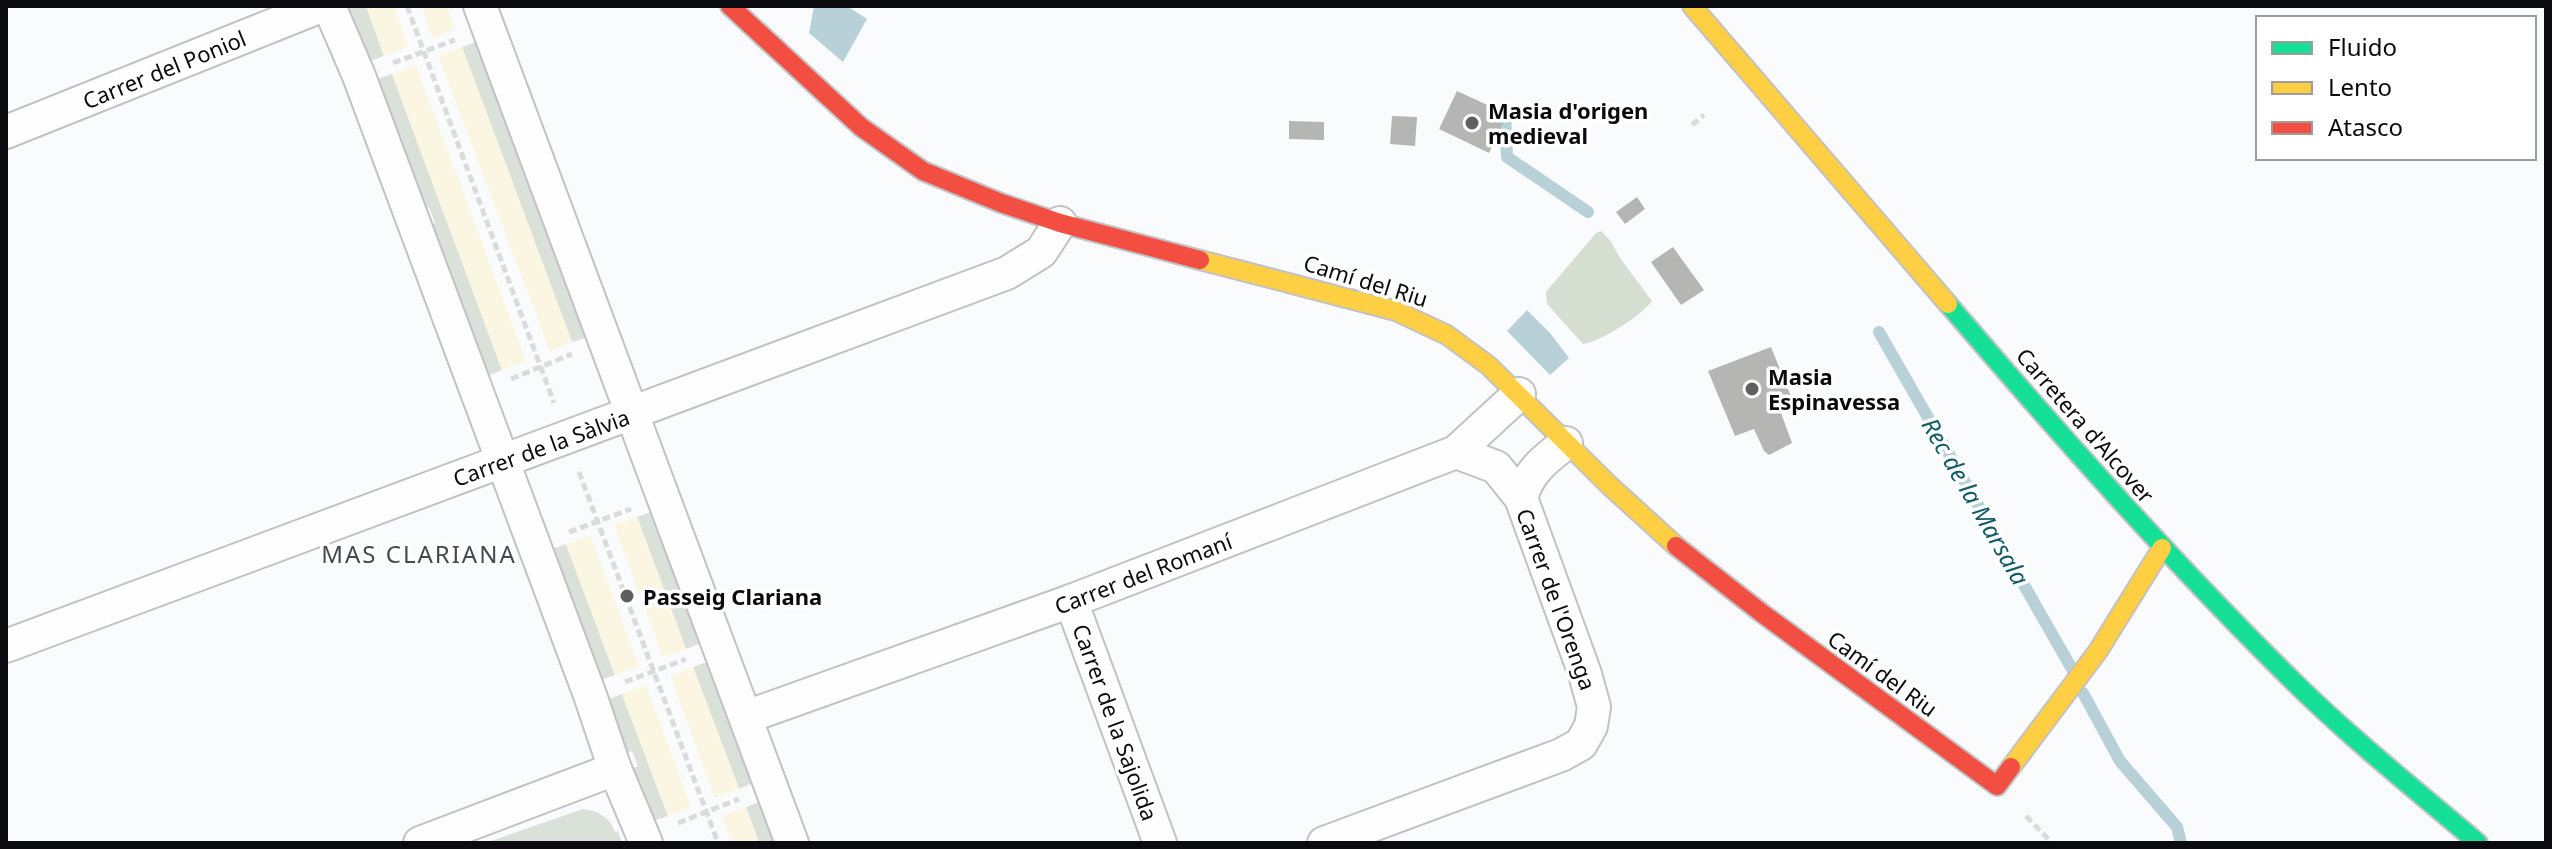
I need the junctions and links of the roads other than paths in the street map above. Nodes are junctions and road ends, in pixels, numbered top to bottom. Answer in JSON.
{"nodes":[{"id":1,"x":321,"y":6,"type":"edge"},
{"id":2,"x":329,"y":6,"type":"edge"},
{"id":3,"x":480,"y":6,"type":"edge"},
{"id":4,"x":730,"y":6,"type":"edge"},
{"id":5,"x":1692,"y":6,"type":"edge"},
{"id":6,"x":6,"y":132,"type":"edge"},
{"id":7,"x":1060,"y":223,"type":"junction"},
{"id":8,"x":1519,"y":394,"type":"junction"},
{"id":9,"x":632,"y":414,"type":"junction"},
{"id":10,"x":1566,"y":443,"type":"junction"},
{"id":11,"x":1456,"y":452,"type":"junction"},
{"id":12,"x":502,"y":461,"type":"junction"},
{"id":13,"x":1521,"y":498,"type":"junction"},
{"id":14,"x":2162,"y":548,"type":"junction"},
{"id":15,"x":1071,"y":601,"type":"junction"},
{"id":16,"x":6,"y":646,"type":"edge"},
{"id":17,"x":746,"y":717,"type":"junction"},
{"id":18,"x":615,"y":769,"type":"junction"},
{"id":19,"x":420,"y":843,"type":"edge"},
{"id":20,"x":646,"y":843,"type":"edge"},
{"id":21,"x":792,"y":843,"type":"edge"},
{"id":22,"x":1160,"y":843,"type":"edge"},
{"id":23,"x":1324,"y":843,"type":"edge"},
{"id":24,"x":2478,"y":843,"type":"edge"}],
"edges":[{"from":1,"to":6,"type":"street","name":"Carrer del Poniol"},
{"from":2,"to":12,"type":"street"},
{"from":3,"to":9,"type":"street"},
{"from":4,"to":7,"type":"street","name":"Camí del Riu"},
{"from":5,"to":14,"type":"street","name":"Carretera d'Alcover"},
{"from":7,"to":8,"type":"street","name":"Camí del Riu"},
{"from":7,"to":9,"type":"street","name":"Carrer de la Sàlvia"},
{"from":8,"to":10,"type":"street","name":"Camí del Riu"},
{"from":8,"to":11,"type":"street","name":"Carrer del Romaní"},
{"from":9,"to":12,"type":"street","name":"Carrer de la Sàlvia"},
{"from":9,"to":17,"type":"street"},
{"from":10,"to":13,"type":"street","name":"Carrer de l'Orenga"},
{"from":10,"to":14,"type":"street","name":"Camí del Riu"},
{"from":11,"to":13,"type":"street","name":"Carrer de l'Orenga"},
{"from":11,"to":15,"type":"street","name":"Carrer del Romaní"},
{"from":12,"to":16,"type":"street","name":"Carrer de la Sàlvia"},
{"from":12,"to":18,"type":"street"},
{"from":13,"to":23,"type":"street","name":"Carrer de l'Orenga"},
{"from":14,"to":24,"type":"street","name":"Carretera d'Alcover"},
{"from":15,"to":17,"type":"street","name":"Carrer del Romaní"},
{"from":15,"to":22,"type":"street","name":"Carrer de la Sajolida"},
{"from":17,"to":21,"type":"street"},
{"from":18,"to":19,"type":"street"},
{"from":18,"to":20,"type":"street"}]}
